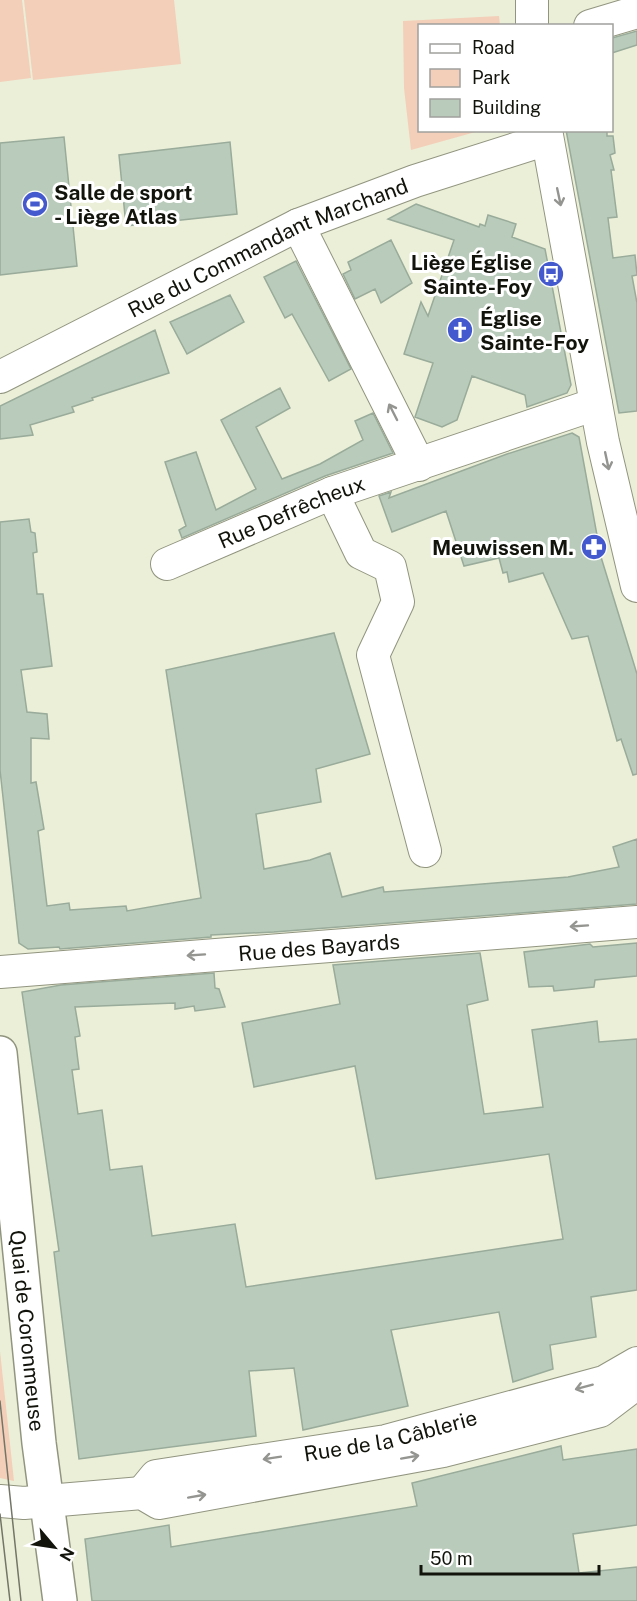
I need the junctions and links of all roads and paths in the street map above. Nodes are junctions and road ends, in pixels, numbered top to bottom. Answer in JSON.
{"nodes":[{"id":1,"x":532,"y":0,"type":"edge"},
{"id":2,"x":637,"y":12,"type":"edge"},
{"id":3,"x":532,"y":24,"type":"edge"},
{"id":4,"x":597,"y":24,"type":"edge"},
{"id":5,"x":546,"y":135,"type":"edge"},
{"id":6,"x":298,"y":225,"type":"junction"},
{"id":7,"x":0,"y":377,"type":"edge"},
{"id":8,"x":596,"y":404,"type":"junction"},
{"id":9,"x":419,"y":465,"type":"junction"},
{"id":10,"x":332,"y":494,"type":"junction"},
{"id":11,"x":167,"y":564,"type":"dead end"},
{"id":12,"x":637,"y":586,"type":"edge"},
{"id":13,"x":424,"y":851,"type":"dead end"},
{"id":14,"x":637,"y":922,"type":"edge"},
{"id":15,"x":0,"y":972,"type":"edge"},
{"id":16,"x":0,"y":1053,"type":"edge"},
{"id":17,"x":637,"y":1363,"type":"edge"},
{"id":18,"x":637,"y":1383,"type":"edge"},
{"id":19,"x":142,"y":1493,"type":"junction"},
{"id":20,"x":0,"y":1501,"type":"edge"},
{"id":21,"x":47,"y":1501,"type":"junction"},
{"id":22,"x":60,"y":1601,"type":"edge"}],
"edges":[{"from":1,"to":3,"type":"street"},
{"from":2,"to":4,"type":"street"},
{"from":5,"to":6,"type":"street","name":"Rue du Commandant Marchand"},
{"from":5,"to":8,"type":"street","one_way":true},
{"from":6,"to":7,"type":"street","name":"Rue du Commandant Marchand"},
{"from":9,"to":6,"type":"street","one_way":true},
{"from":8,"to":9,"type":"street","name":"Rue Defrêcheux"},
{"from":8,"to":12,"type":"street","one_way":true},
{"from":9,"to":10,"type":"street","name":"Rue Defrêcheux"},
{"from":10,"to":11,"type":"street","name":"Rue Defrêcheux"},
{"from":10,"to":13,"type":"street"},
{"from":14,"to":15,"type":"street","name":"Rue des Bayards","one_way":true},
{"from":16,"to":21,"type":"main road","name":"Quai de Coronmeuse"},
{"from":17,"to":19,"type":"street","name":"Rue de la Câblerie","one_way":true},
{"from":19,"to":18,"type":"street","name":"Rue de la Câblerie","one_way":true},
{"from":19,"to":21,"type":"street","name":"Rue de la Câblerie"},
{"from":20,"to":21,"type":"street"},
{"from":21,"to":22,"type":"main road","name":"Quai de Coronmeuse"}]}
